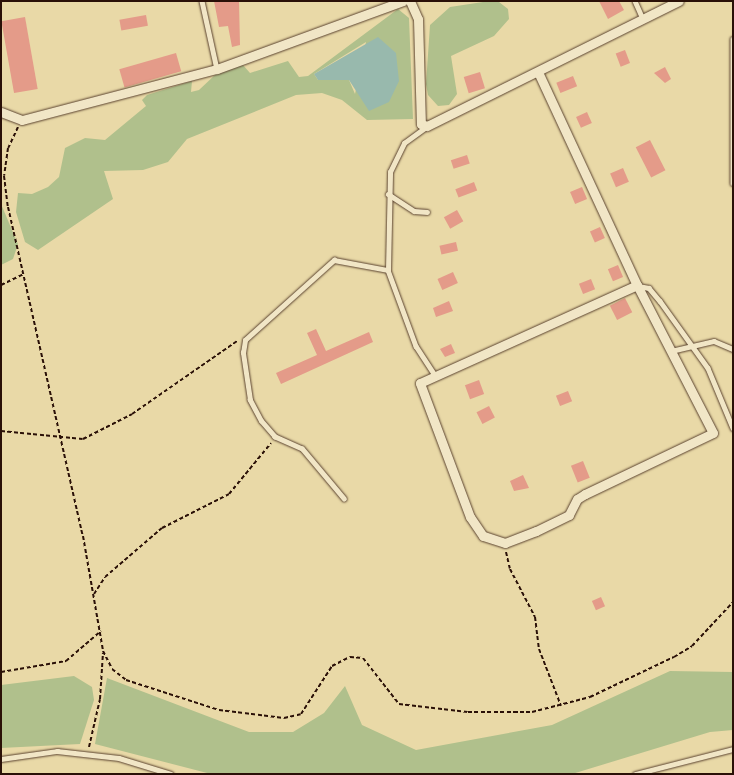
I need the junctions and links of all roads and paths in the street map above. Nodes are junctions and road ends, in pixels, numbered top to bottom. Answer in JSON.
{"nodes":[{"id":1,"x":202,"y":1,"type":"edge"},
{"id":2,"x":404,"y":1,"type":"edge"},
{"id":3,"x":410,"y":1,"type":"edge"},
{"id":4,"x":635,"y":1,"type":"edge"},
{"id":5,"x":680,"y":1,"type":"edge"},
{"id":6,"x":642,"y":18,"type":"junction"},
{"id":7,"x":733,"y":39,"type":"edge"},
{"id":8,"x":217,"y":69,"type":"junction"},
{"id":9,"x":538,"y":72,"type":"junction"},
{"id":10,"x":1,"y":112,"type":"edge"},
{"id":11,"x":22,"y":120,"type":"junction"},
{"id":12,"x":427,"y":126,"type":"junction"},
{"id":13,"x":733,"y":183,"type":"edge"},
{"id":14,"x":388,"y":194,"type":"junction"},
{"id":15,"x":427,"y":212,"type":"dead end"},
{"id":16,"x":388,"y":270,"type":"junction"},
{"id":17,"x":24,"y":274,"type":"junction"},
{"id":18,"x":1,"y":285,"type":"edge"},
{"id":19,"x":637,"y":285,"type":"junction"},
{"id":20,"x":254,"y":330,"type":"junction"},
{"id":21,"x":692,"y":346,"type":"junction"},
{"id":22,"x":733,"y":349,"type":"edge"},
{"id":23,"x":671,"y":351,"type":"junction"},
{"id":24,"x":434,"y":374,"type":"junction"},
{"id":25,"x":733,"y":428,"type":"edge"},
{"id":26,"x":1,"y":431,"type":"edge"},
{"id":27,"x":60,"y":435,"type":"junction"},
{"id":28,"x":275,"y":437,"type":"junction"},
{"id":29,"x":344,"y":498,"type":"dead end"},
{"id":30,"x":505,"y":542,"type":"junction"},
{"id":31,"x":94,"y":594,"type":"junction"},
{"id":32,"x":733,"y":602,"type":"edge"},
{"id":33,"x":101,"y":631,"type":"junction"},
{"id":34,"x":103,"y":651,"type":"junction"},
{"id":35,"x":1,"y":672,"type":"edge"},
{"id":36,"x":560,"y":706,"type":"junction"},
{"id":37,"x":733,"y":749,"type":"edge"},
{"id":38,"x":87,"y":754,"type":"junction"},
{"id":39,"x":1,"y":759,"type":"edge"},
{"id":40,"x":170,"y":774,"type":"edge"},
{"id":41,"x":636,"y":774,"type":"edge"}],
"edges":[{"from":1,"to":8,"type":"lane"},
{"from":2,"to":8,"type":"street"},
{"from":3,"to":12,"type":"street"},
{"from":4,"to":6,"type":"lane"},
{"from":5,"to":6,"type":"street"},
{"from":6,"to":9,"type":"street"},
{"from":7,"to":13,"type":"lane"},
{"from":8,"to":11,"type":"street"},
{"from":9,"to":12,"type":"street"},
{"from":9,"to":19,"type":"street"},
{"from":10,"to":11,"type":"street"},
{"from":11,"to":17,"type":"path"},
{"from":12,"to":14,"type":"lane"},
{"from":14,"to":15,"type":"lane"},
{"from":14,"to":16,"type":"lane"},
{"from":16,"to":20,"type":"lane"},
{"from":16,"to":24,"type":"lane"},
{"from":17,"to":18,"type":"path"},
{"from":17,"to":27,"type":"path"},
{"from":19,"to":21,"type":"lane"},
{"from":19,"to":23,"type":"street"},
{"from":19,"to":24,"type":"street"},
{"from":20,"to":27,"type":"path"},
{"from":20,"to":28,"type":"lane"},
{"from":21,"to":22,"type":"lane"},
{"from":21,"to":23,"type":"lane"},
{"from":21,"to":25,"type":"lane"},
{"from":23,"to":30,"type":"street"},
{"from":24,"to":30,"type":"street"},
{"from":26,"to":27,"type":"path"},
{"from":27,"to":31,"type":"path"},
{"from":28,"to":29,"type":"lane"},
{"from":28,"to":31,"type":"path"},
{"from":30,"to":36,"type":"path"},
{"from":31,"to":33,"type":"path"},
{"from":32,"to":36,"type":"path"},
{"from":33,"to":34,"type":"path"},
{"from":33,"to":35,"type":"path"},
{"from":34,"to":36,"type":"path"},
{"from":34,"to":38,"type":"path"},
{"from":37,"to":41,"type":"lane"},
{"from":38,"to":39,"type":"lane"},
{"from":38,"to":40,"type":"lane"}]}
